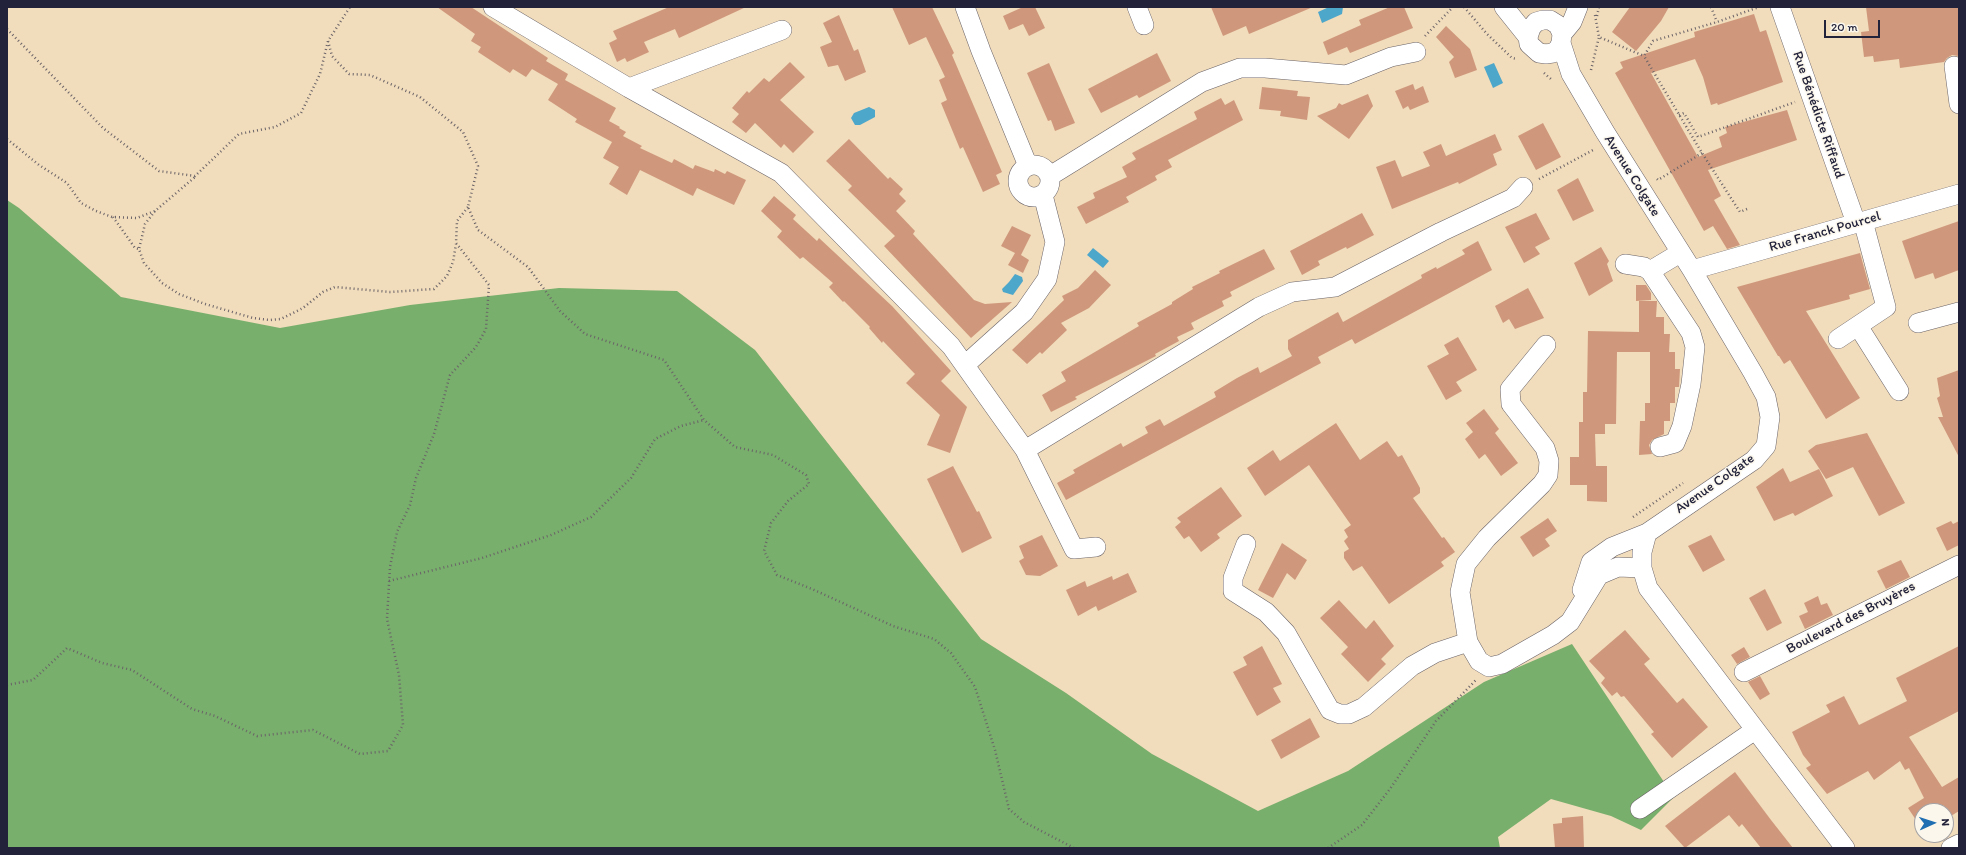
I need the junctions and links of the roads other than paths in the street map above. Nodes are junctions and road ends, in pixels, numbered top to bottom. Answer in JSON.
{"nodes":[{"id":1,"x":493,"y":7,"type":"edge"},
{"id":2,"x":965,"y":7,"type":"edge"},
{"id":3,"x":1137,"y":7,"type":"edge"},
{"id":4,"x":1780,"y":7,"type":"edge"},
{"id":5,"x":1581,"y":9,"type":"edge"},
{"id":6,"x":1506,"y":10,"type":"edge"},
{"id":7,"x":1144,"y":25,"type":"dead end"},
{"id":8,"x":782,"y":30,"type":"dead end"},
{"id":9,"x":1548,"y":31,"type":"junction"},
{"id":10,"x":1416,"y":52,"type":"road end"},
{"id":11,"x":1546,"y":54,"type":"junction"},
{"id":12,"x":1954,"y":66,"type":"dead end"},
{"id":13,"x":1579,"y":74,"type":"junction"},
{"id":14,"x":629,"y":88,"type":"junction"},
{"id":15,"x":1959,"y":104,"type":"edge"},
{"id":16,"x":1028,"y":166,"type":"junction"},
{"id":17,"x":1050,"y":176,"type":"junction"},
{"id":18,"x":1523,"y":187,"type":"road end"},
{"id":19,"x":1043,"y":194,"type":"junction"},
{"id":20,"x":1959,"y":194,"type":"edge"},
{"id":21,"x":1859,"y":222,"type":"junction"},
{"id":22,"x":1680,"y":253,"type":"junction"},
{"id":23,"x":1625,"y":264,"type":"dead end"},
{"id":24,"x":1692,"y":270,"type":"junction"},
{"id":25,"x":1650,"y":271,"type":"junction"},
{"id":26,"x":1959,"y":312,"type":"edge"},
{"id":27,"x":1918,"y":323,"type":"dead end"},
{"id":28,"x":1858,"y":326,"type":"junction"},
{"id":29,"x":1838,"y":339,"type":"dead end"},
{"id":30,"x":1546,"y":345,"type":"dead end"},
{"id":31,"x":965,"y":365,"type":"junction"},
{"id":32,"x":1899,"y":391,"type":"dead end"},
{"id":33,"x":1660,"y":447,"type":"dead end"},
{"id":34,"x":1025,"y":450,"type":"junction"},
{"id":35,"x":1648,"y":533,"type":"junction"},
{"id":36,"x":1246,"y":544,"type":"dead end"},
{"id":37,"x":1096,"y":547,"type":"dead end"},
{"id":38,"x":1959,"y":565,"type":"edge"},
{"id":39,"x":1642,"y":568,"type":"junction"},
{"id":40,"x":1580,"y":605,"type":"junction"},
{"id":41,"x":1468,"y":642,"type":"junction"},
{"id":42,"x":1744,"y":672,"type":"dead end"},
{"id":43,"x":1756,"y":730,"type":"junction"},
{"id":44,"x":1640,"y":809,"type":"dead end"},
{"id":45,"x":1959,"y":844,"type":"edge"},
{"id":46,"x":1845,"y":848,"type":"edge"},
{"id":47,"x":1951,"y":848,"type":"edge"}],
"edges":[{"from":1,"to":14,"type":"street"},
{"from":2,"to":16,"type":"street"},
{"from":3,"to":7,"type":"street"},
{"from":4,"to":21,"type":"street","name":"Rue Bénédicte Riffaud"},
{"from":5,"to":9,"type":"street"},
{"from":6,"to":9,"type":"street","name":"Avenue Colgate"},
{"from":8,"to":14,"type":"street"},
{"from":9,"to":11,"type":"street"},
{"from":9,"to":11,"type":"street","name":"Avenue Colgate"},
{"from":9,"to":13,"type":"street","name":"Avenue Colgate"},
{"from":10,"to":17,"type":"street"},
{"from":11,"to":13,"type":"street","name":"Avenue Colgate"},
{"from":12,"to":15,"type":"street"},
{"from":13,"to":22,"type":"street","name":"Avenue Colgate"},
{"from":14,"to":31,"type":"street"},
{"from":16,"to":17,"type":"street"},
{"from":16,"to":19,"type":"street"},
{"from":17,"to":19,"type":"street"},
{"from":18,"to":34,"type":"street"},
{"from":19,"to":31,"type":"street"},
{"from":20,"to":21,"type":"street","name":"Rue Franck Pourcel"},
{"from":21,"to":24,"type":"street","name":"Rue Franck Pourcel"},
{"from":21,"to":28,"type":"street","name":"Rue Bénédicte Riffaud"},
{"from":22,"to":24,"type":"street","name":"Avenue Colgate"},
{"from":22,"to":25,"type":"street"},
{"from":23,"to":25,"type":"street"},
{"from":24,"to":35,"type":"street","name":"Avenue Colgate"},
{"from":25,"to":33,"type":"street"},
{"from":26,"to":27,"type":"street"},
{"from":28,"to":29,"type":"street"},
{"from":28,"to":32,"type":"street"},
{"from":30,"to":41,"type":"street"},
{"from":31,"to":34,"type":"street"},
{"from":34,"to":37,"type":"street"},
{"from":35,"to":39,"type":"street"},
{"from":35,"to":40,"type":"street","name":"Avenue Colgate"},
{"from":36,"to":41,"type":"street"},
{"from":38,"to":42,"type":"street","name":"Boulevard des Bruyères"},
{"from":39,"to":40,"type":"street"},
{"from":39,"to":43,"type":"street"},
{"from":40,"to":41,"type":"street"},
{"from":43,"to":44,"type":"street"},
{"from":43,"to":46,"type":"street"},
{"from":45,"to":47,"type":"street"}]}
